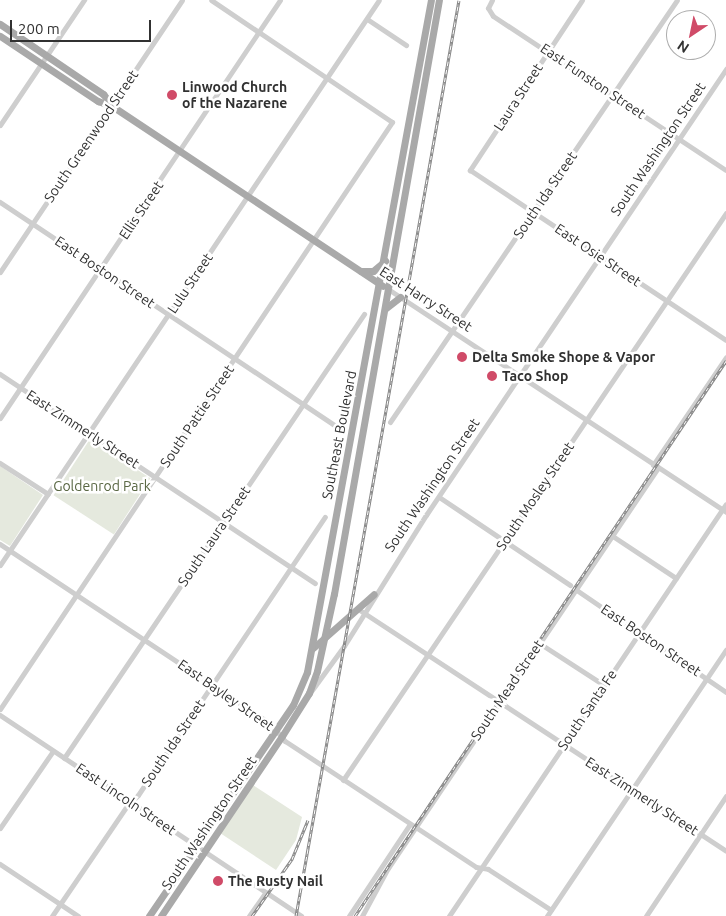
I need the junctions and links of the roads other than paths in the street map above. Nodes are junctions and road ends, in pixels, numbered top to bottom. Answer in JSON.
{"nodes":[{"id":1,"x":84,"y":0,"type":"edge"},
{"id":2,"x":182,"y":0,"type":"edge"},
{"id":3,"x":211,"y":0,"type":"edge"},
{"id":4,"x":280,"y":0,"type":"edge"},
{"id":5,"x":379,"y":0,"type":"edge"},
{"id":6,"x":431,"y":0,"type":"edge"},
{"id":7,"x":439,"y":0,"type":"edge"},
{"id":8,"x":492,"y":0,"type":"edge"},
{"id":9,"x":582,"y":0,"type":"edge"},
{"id":10,"x":677,"y":0,"type":"edge"},
{"id":11,"x":367,"y":19,"type":"junction"},
{"id":12,"x":0,"y":24,"type":"edge"},
{"id":13,"x":259,"y":32,"type":"junction"},
{"id":14,"x":0,"y":36,"type":"edge"},
{"id":15,"x":406,"y":45,"type":"dead end"},
{"id":16,"x":548,"y":51,"type":"junction"},
{"id":17,"x":47,"y":55,"type":"junction"},
{"id":18,"x":42,"y":63,"type":"junction"},
{"id":19,"x":726,"y":69,"type":"edge"},
{"id":20,"x":327,"y":77,"type":"junction"},
{"id":21,"x":613,"y":95,"type":"junction"},
{"id":22,"x":112,"y":106,"type":"junction"},
{"id":23,"x":0,"y":125,"type":"edge"},
{"id":24,"x":680,"y":139,"type":"junction"},
{"id":25,"x":181,"y":151,"type":"junction"},
{"id":26,"x":470,"y":170,"type":"joint"},
{"id":27,"x":726,"y":170,"type":"edge"},
{"id":28,"x":248,"y":196,"type":"junction"},
{"id":29,"x":0,"y":202,"type":"edge"},
{"id":30,"x":534,"y":212,"type":"junction"},
{"id":31,"x":726,"y":213,"type":"edge"},
{"id":32,"x":32,"y":224,"type":"junction"},
{"id":33,"x":316,"y":241,"type":"junction"},
{"id":34,"x":600,"y":257,"type":"junction"},
{"id":35,"x":385,"y":260,"type":"junction"},
{"id":36,"x":101,"y":269,"type":"junction"},
{"id":37,"x":361,"y":271,"type":"junction"},
{"id":38,"x":0,"y":272,"type":"edge"},
{"id":39,"x":381,"y":284,"type":"junction"},
{"id":40,"x":388,"y":289,"type":"junction"},
{"id":41,"x":400,"y":297,"type":"junction"},
{"id":42,"x":667,"y":301,"type":"junction"},
{"id":43,"x":384,"y":312,"type":"junction"},
{"id":44,"x":169,"y":314,"type":"junction"},
{"id":45,"x":364,"y":314,"type":"dead end"},
{"id":46,"x":452,"y":331,"type":"junction"},
{"id":47,"x":726,"y":340,"type":"edge"},
{"id":48,"x":726,"y":357,"type":"edge"},
{"id":49,"x":236,"y":359,"type":"junction"},
{"id":50,"x":0,"y":374,"type":"edge"},
{"id":51,"x":521,"y":376,"type":"junction"},
{"id":52,"x":20,"y":388,"type":"junction"},
{"id":53,"x":304,"y":404,"type":"junction"},
{"id":54,"x":0,"y":418,"type":"edge"},
{"id":55,"x":586,"y":420,"type":"junction"},
{"id":56,"x":390,"y":422,"type":"dead end"},
{"id":57,"x":334,"y":425,"type":"dead end"},
{"id":58,"x":89,"y":433,"type":"junction"},
{"id":59,"x":0,"y":463,"type":"edge"},
{"id":60,"x":656,"y":466,"type":"junction"},
{"id":61,"x":156,"y":477,"type":"junction"},
{"id":62,"x":48,"y":494,"type":"junction"},
{"id":63,"x":438,"y":497,"type":"junction"},
{"id":64,"x":726,"y":504,"type":"edge"},
{"id":65,"x":724,"y":511,"type":"edge"},
{"id":66,"x":325,"y":517,"type":"dead end"},
{"id":67,"x":224,"y":522,"type":"junction"},
{"id":68,"x":611,"y":535,"type":"junction"},
{"id":69,"x":504,"y":541,"type":"junction"},
{"id":70,"x":0,"y":544,"type":"edge"},
{"id":71,"x":10,"y":551,"type":"junction"},
{"id":72,"x":0,"y":565,"type":"edge"},
{"id":73,"x":292,"y":567,"type":"junction"},
{"id":74,"x":676,"y":578,"type":"junction"},
{"id":75,"x":315,"y":583,"type":"dead end"},
{"id":76,"x":573,"y":587,"type":"junction"},
{"id":77,"x":374,"y":594,"type":"joint"},
{"id":78,"x":77,"y":595,"type":"junction"},
{"id":79,"x":361,"y":610,"type":"junction"},
{"id":80,"x":640,"y":632,"type":"junction"},
{"id":81,"x":327,"y":634,"type":"junction"},
{"id":82,"x":144,"y":639,"type":"junction"},
{"id":83,"x":539,"y":643,"type":"junction"},
{"id":84,"x":726,"y":650,"type":"edge"},
{"id":85,"x":310,"y":653,"type":"junction"},
{"id":86,"x":428,"y":655,"type":"junction"},
{"id":87,"x":707,"y":679,"type":"junction"},
{"id":88,"x":213,"y":684,"type":"junction"},
{"id":89,"x":604,"y":685,"type":"junction"},
{"id":90,"x":726,"y":692,"type":"edge"},
{"id":91,"x":309,"y":693,"type":"junction"},
{"id":92,"x":500,"y":701,"type":"junction"},
{"id":93,"x":0,"y":709,"type":"edge"},
{"id":94,"x":0,"y":715,"type":"edge"},
{"id":95,"x":276,"y":729,"type":"junction"},
{"id":96,"x":282,"y":736,"type":"junction"},
{"id":97,"x":564,"y":745,"type":"junction"},
{"id":98,"x":53,"y":751,"type":"junction"},
{"id":99,"x":64,"y":758,"type":"junction"},
{"id":100,"x":343,"y":780,"type":"junction"},
{"id":101,"x":632,"y":789,"type":"junction"},
{"id":102,"x":726,"y":796,"type":"edge"},
{"id":103,"x":131,"y":802,"type":"junction"},
{"id":104,"x":412,"y":825,"type":"junction"},
{"id":105,"x":0,"y":828,"type":"edge"},
{"id":106,"x":700,"y":834,"type":"junction"},
{"id":107,"x":197,"y":846,"type":"junction"},
{"id":108,"x":205,"y":851,"type":"junction"},
{"id":109,"x":726,"y":852,"type":"edge"},
{"id":110,"x":0,"y":864,"type":"edge"},
{"id":111,"x":481,"y":868,"type":"junction"},
{"id":112,"x":266,"y":892,"type":"junction"},
{"id":113,"x":60,"y":904,"type":"junction"},
{"id":114,"x":551,"y":910,"type":"junction"},
{"id":115,"x":52,"y":916,"type":"edge"},
{"id":116,"x":78,"y":916,"type":"edge"},
{"id":117,"x":149,"y":916,"type":"edge"},
{"id":118,"x":161,"y":916,"type":"edge"},
{"id":119,"x":249,"y":916,"type":"edge"},
{"id":120,"x":301,"y":916,"type":"edge"},
{"id":121,"x":349,"y":916,"type":"edge"},
{"id":122,"x":362,"y":916,"type":"edge"},
{"id":123,"x":449,"y":916,"type":"edge"},
{"id":124,"x":547,"y":916,"type":"edge"},
{"id":125,"x":646,"y":916,"type":"edge"}],
"edges":[{"from":1,"to":17,"type":"street"},
{"from":2,"to":22,"type":"street","name":"South Greenwood Street"},
{"from":3,"to":13,"type":"street"},
{"from":4,"to":13,"type":"street","name":"Ellis Street"},
{"from":5,"to":11,"type":"street","name":"Lulu Street"},
{"from":6,"to":35,"type":"main road","name":"Southeast Boulevard"},
{"from":7,"to":40,"type":"main road","name":"Southeast Boulevard"},
{"from":8,"to":16,"type":"street","name":"East Funston Street"},
{"from":9,"to":16,"type":"street","name":"Laura Street"},
{"from":10,"to":21,"type":"street","name":"South Ida Street"},
{"from":11,"to":15,"type":"street"},
{"from":11,"to":20,"type":"street","name":"Lulu Street"},
{"from":12,"to":17,"type":"main road","name":"East Harry Street"},
{"from":13,"to":20,"type":"street"},
{"from":13,"to":25,"type":"street","name":"Ellis Street"},
{"from":14,"to":18,"type":"main road","name":"East Harry Street"},
{"from":16,"to":21,"type":"street","name":"East Funston Street"},
{"from":16,"to":26,"type":"street","name":"Laura Street"},
{"from":17,"to":18,"type":"street"},
{"from":17,"to":22,"type":"main road","name":"East Harry Street"},
{"from":18,"to":22,"type":"main road","name":"East Harry Street"},
{"from":18,"to":23,"type":"street"},
{"from":19,"to":24,"type":"street","name":"South Washington Street"},
{"from":20,"to":28,"type":"street","name":"Lulu Street"},
{"from":20,"to":33,"type":"street","name":"South Pattie Street"},
{"from":21,"to":24,"type":"street","name":"East Funston Street"},
{"from":21,"to":30,"type":"street","name":"South Ida Street"},
{"from":22,"to":25,"type":"main road","name":"East Harry Street"},
{"from":22,"to":32,"type":"street","name":"South Greenwood Street"},
{"from":24,"to":27,"type":"street","name":"East Funston Street"},
{"from":24,"to":34,"type":"street","name":"South Washington Street"},
{"from":25,"to":28,"type":"main road","name":"East Harry Street"},
{"from":25,"to":36,"type":"street","name":"Ellis Street"},
{"from":26,"to":30,"type":"street","name":"East Osie Street"},
{"from":28,"to":33,"type":"main road","name":"East Harry Street"},
{"from":28,"to":44,"type":"street","name":"Lulu Street"},
{"from":29,"to":32,"type":"street","name":"East Boston Street"},
{"from":30,"to":34,"type":"street","name":"East Osie Street"},
{"from":30,"to":46,"type":"street","name":"South Ida Street"},
{"from":31,"to":42,"type":"street","name":"South Mosley Street"},
{"from":32,"to":36,"type":"street","name":"East Boston Street"},
{"from":32,"to":38,"type":"street","name":"South Greenwood Street"},
{"from":33,"to":37,"type":"main road","name":"East Harry Street"},
{"from":33,"to":49,"type":"street","name":"South Pattie Street"},
{"from":34,"to":42,"type":"street","name":"East Osie Street"},
{"from":34,"to":51,"type":"street","name":"South Washington Street"},
{"from":35,"to":37,"type":"main road"},
{"from":35,"to":39,"type":"main road","name":"Southeast Boulevard"},
{"from":36,"to":44,"type":"street","name":"East Boston Street"},
{"from":36,"to":52,"type":"street","name":"Ellis Street"},
{"from":37,"to":39,"type":"main road","name":"East Harry Street"},
{"from":39,"to":40,"type":"main road","name":"East Harry Street"},
{"from":39,"to":85,"type":"main road","name":"Southeast Boulevard"},
{"from":40,"to":41,"type":"street","name":"East Harry Street"},
{"from":40,"to":43,"type":"main road","name":"Southeast Boulevard"},
{"from":41,"to":43,"type":"main road"},
{"from":41,"to":46,"type":"street","name":"East Harry Street"},
{"from":42,"to":47,"type":"street","name":"East Osie Street"},
{"from":42,"to":55,"type":"street","name":"South Mosley Street"},
{"from":43,"to":81,"type":"main road","name":"Southeast Boulevard"},
{"from":44,"to":49,"type":"street","name":"East Boston Street"},
{"from":44,"to":58,"type":"street","name":"Lulu Street"},
{"from":45,"to":53,"type":"street","name":"South Laura Street"},
{"from":46,"to":51,"type":"street","name":"East Harry Street"},
{"from":46,"to":56,"type":"street","name":"South Ida Street"},
{"from":48,"to":60,"type":"street","name":"South Mead Street"},
{"from":49,"to":53,"type":"street","name":"East Boston Street"},
{"from":49,"to":61,"type":"street","name":"South Pattie Street"},
{"from":50,"to":52,"type":"street","name":"East Zimmerly Street"},
{"from":51,"to":55,"type":"street","name":"East Harry Street"},
{"from":51,"to":63,"type":"street","name":"South Washington Street"},
{"from":52,"to":54,"type":"street","name":"Ellis Street"},
{"from":52,"to":58,"type":"street","name":"East Zimmerly Street"},
{"from":53,"to":57,"type":"street","name":"East Boston Street"},
{"from":53,"to":67,"type":"street","name":"South Laura Street"},
{"from":55,"to":60,"type":"street","name":"East Harry Street"},
{"from":55,"to":69,"type":"street","name":"South Mosley Street"},
{"from":58,"to":61,"type":"street","name":"East Zimmerly Street"},
{"from":58,"to":62,"type":"street","name":"Lulu Street"},
{"from":59,"to":62,"type":"street"},
{"from":60,"to":65,"type":"street","name":"East Harry Street"},
{"from":60,"to":68,"type":"street","name":"South Mead Street"},
{"from":61,"to":67,"type":"street","name":"East Zimmerly Street"},
{"from":61,"to":78,"type":"street","name":"South Pattie Street"},
{"from":62,"to":71,"type":"street","name":"Lulu Street"},
{"from":63,"to":69,"type":"street","name":"East Boston Street"},
{"from":63,"to":77,"type":"street","name":"South Washington Street"},
{"from":64,"to":65,"type":"street","name":"South Santa Fe"},
{"from":65,"to":74,"type":"street","name":"South Santa Fe"},
{"from":66,"to":73,"type":"street","name":"South Ida Street"},
{"from":67,"to":73,"type":"street","name":"East Zimmerly Street"},
{"from":67,"to":82,"type":"street","name":"South Laura Street"},
{"from":68,"to":74,"type":"street"},
{"from":68,"to":76,"type":"street","name":"South Mead Street"},
{"from":69,"to":76,"type":"street","name":"East Boston Street"},
{"from":69,"to":86,"type":"street","name":"South Mosley Street"},
{"from":70,"to":71,"type":"street","name":"East Bayley Street"},
{"from":71,"to":72,"type":"street","name":"Lulu Street"},
{"from":71,"to":78,"type":"street","name":"East Bayley Street"},
{"from":73,"to":75,"type":"street","name":"East Zimmerly Street"},
{"from":73,"to":88,"type":"street","name":"South Ida Street"},
{"from":74,"to":80,"type":"street","name":"South Santa Fe"},
{"from":76,"to":80,"type":"street","name":"East Boston Street"},
{"from":76,"to":83,"type":"street","name":"South Mead Street"},
{"from":77,"to":79,"type":"main road"},
{"from":78,"to":82,"type":"street","name":"East Bayley Street"},
{"from":78,"to":93,"type":"street","name":"South Pattie Street"},
{"from":79,"to":81,"type":"main road"},
{"from":79,"to":86,"type":"street","name":"East Zimmerly Street"},
{"from":79,"to":91,"type":"street","name":"South Washington Street"},
{"from":80,"to":87,"type":"street","name":"East Boston Street"},
{"from":80,"to":89,"type":"street","name":"South Santa Fe"},
{"from":81,"to":85,"type":"main road"},
{"from":81,"to":91,"type":"main road","name":"Southeast Boulevard"},
{"from":82,"to":88,"type":"street","name":"East Bayley Street"},
{"from":82,"to":99,"type":"street","name":"South Laura Street"},
{"from":83,"to":89,"type":"street"},
{"from":83,"to":92,"type":"street","name":"South Mead Street"},
{"from":84,"to":87,"type":"street"},
{"from":85,"to":95,"type":"main road","name":"Southeast Boulevard"},
{"from":86,"to":92,"type":"street","name":"East Zimmerly Street"},
{"from":86,"to":100,"type":"street","name":"South Mosley Street"},
{"from":87,"to":90,"type":"street","name":"East Boston Street"},
{"from":87,"to":101,"type":"street"},
{"from":88,"to":95,"type":"street","name":"East Bayley Street"},
{"from":88,"to":103,"type":"street","name":"South Ida Street"},
{"from":89,"to":97,"type":"street","name":"South Santa Fe"},
{"from":91,"to":96,"type":"main road","name":"South Washington Street"},
{"from":92,"to":97,"type":"street","name":"East Zimmerly Street"},
{"from":92,"to":104,"type":"street","name":"South Mead Street"},
{"from":94,"to":98,"type":"street","name":"East Lincoln Street"},
{"from":95,"to":96,"type":"street","name":"East Bayley Street"},
{"from":95,"to":107,"type":"main road","name":"Southeast Boulevard"},
{"from":96,"to":100,"type":"street","name":"East Bayley Street"},
{"from":96,"to":108,"type":"main road","name":"South Washington Street"},
{"from":97,"to":101,"type":"street","name":"East Zimmerly Street"},
{"from":97,"to":111,"type":"street","name":"South Santa Fe"},
{"from":98,"to":99,"type":"street","name":"East Lincoln Street"},
{"from":98,"to":105,"type":"street"},
{"from":99,"to":103,"type":"street","name":"East Lincoln Street"},
{"from":100,"to":104,"type":"street","name":"East Bayley Street"},
{"from":101,"to":106,"type":"street","name":"East Zimmerly Street"},
{"from":101,"to":114,"type":"street"},
{"from":102,"to":106,"type":"street"},
{"from":103,"to":107,"type":"street","name":"East Lincoln Street"},
{"from":103,"to":113,"type":"street","name":"South Ida Street"},
{"from":104,"to":111,"type":"street","name":"East Bayley Street"},
{"from":104,"to":121,"type":"street","name":"South Mead Street"},
{"from":104,"to":122,"type":"street","name":"South Mead Street"},
{"from":106,"to":109,"type":"street","name":"East Zimmerly Street"},
{"from":106,"to":125,"type":"street"},
{"from":107,"to":108,"type":"street","name":"East Lincoln Street"},
{"from":107,"to":117,"type":"main road","name":"South Washington Street"},
{"from":108,"to":112,"type":"street","name":"East Lincoln Street"},
{"from":108,"to":118,"type":"main road","name":"South Washington Street"},
{"from":110,"to":113,"type":"street"},
{"from":111,"to":114,"type":"street","name":"East Bayley Street"},
{"from":111,"to":123,"type":"street","name":"South Santa Fe"},
{"from":112,"to":119,"type":"street"},
{"from":112,"to":120,"type":"street","name":"East Lincoln Street"},
{"from":113,"to":115,"type":"street","name":"South Ida Street"},
{"from":113,"to":116,"type":"street"},
{"from":114,"to":124,"type":"street"}]}
